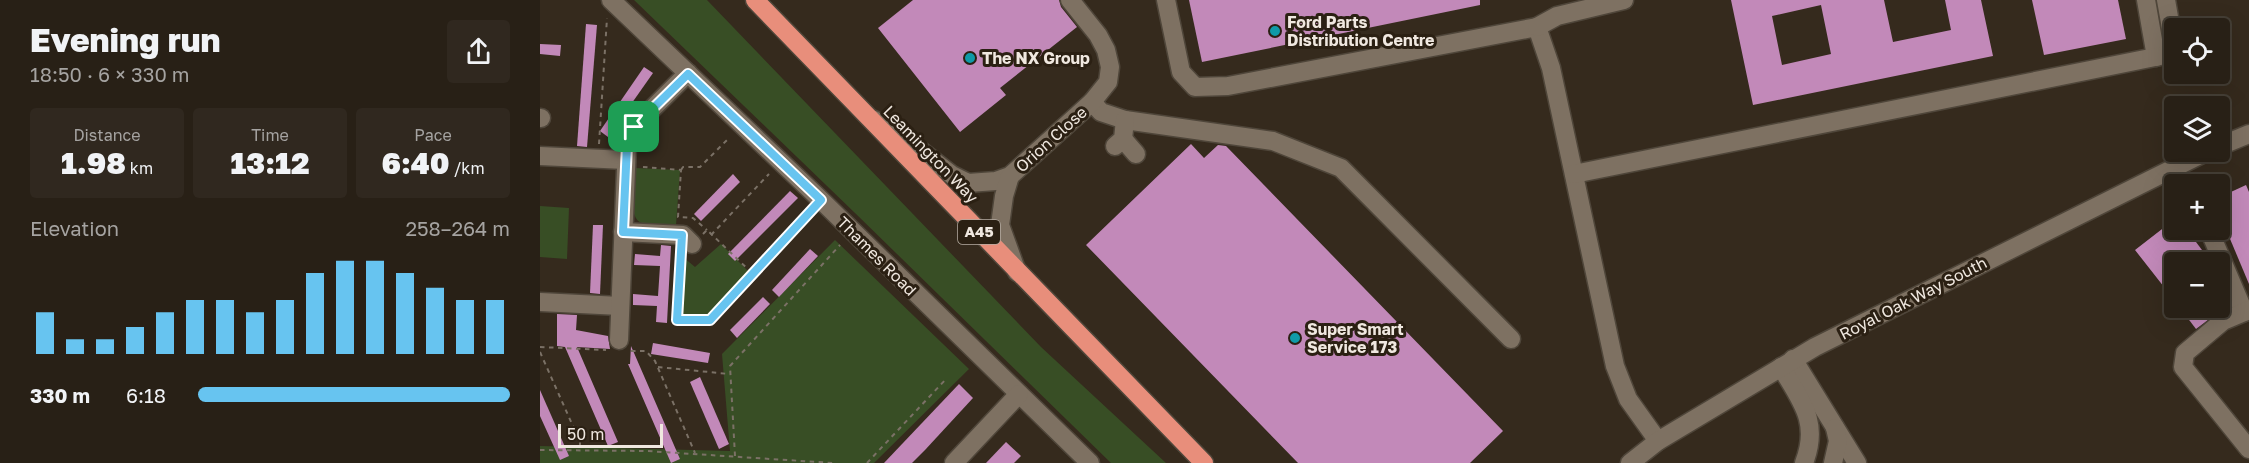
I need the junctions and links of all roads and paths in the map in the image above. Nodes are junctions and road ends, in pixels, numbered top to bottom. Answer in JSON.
{"nodes":[{"id":1,"x":755,"y":0,"type":"edge"},
{"id":2,"x":1070,"y":0,"type":"edge"},
{"id":3,"x":1166,"y":0,"type":"edge"},
{"id":4,"x":1624,"y":0,"type":"edge"},
{"id":5,"x":2146,"y":0,"type":"edge"},
{"id":6,"x":2166,"y":0,"type":"edge"},
{"id":7,"x":610,"y":6,"type":"edge"},
{"id":8,"x":2169,"y":18,"type":"edge"},
{"id":9,"x":1537,"y":27,"type":"junction"},
{"id":10,"x":2164,"y":55,"type":"edge"},
{"id":11,"x":2156,"y":57,"type":"junction"},
{"id":12,"x":688,"y":74,"type":"junction"},
{"id":13,"x":1092,"y":102,"type":"junction"},
{"id":14,"x":868,"y":117,"type":"junction"},
{"id":15,"x":1125,"y":120,"type":"junction"},
{"id":16,"x":742,"y":124,"type":"junction"},
{"id":17,"x":2249,"y":134,"type":"edge"},
{"id":18,"x":2230,"y":142,"type":"edge"},
{"id":19,"x":1136,"y":154,"type":"dead end"},
{"id":20,"x":540,"y":156,"type":"edge"},
{"id":21,"x":598,"y":159,"type":"junction"},
{"id":22,"x":781,"y":161,"type":"junction"},
{"id":23,"x":2186,"y":162,"type":"edge"},
{"id":24,"x":625,"y":163,"type":"junction"},
{"id":25,"x":681,"y":170,"type":"junction"},
{"id":26,"x":1574,"y":174,"type":"junction"},
{"id":27,"x":1010,"y":176,"type":"junction"},
{"id":28,"x":821,"y":200,"type":"junction"},
{"id":29,"x":707,"y":230,"type":"junction"},
{"id":30,"x":623,"y":232,"type":"junction"},
{"id":31,"x":711,"y":235,"type":"junction"},
{"id":32,"x":687,"y":240,"type":"junction"},
{"id":33,"x":2214,"y":240,"type":"edge"},
{"id":34,"x":840,"y":245,"type":"dead end"},
{"id":35,"x":1017,"y":272,"type":"junction"},
{"id":36,"x":753,"y":274,"type":"junction"},
{"id":37,"x":540,"y":302,"type":"edge"},
{"id":38,"x":620,"y":306,"type":"junction"},
{"id":39,"x":2247,"y":311,"type":"edge"},
{"id":40,"x":1511,"y":339,"type":"dead end"},
{"id":41,"x":620,"y":345,"type":"junction"},
{"id":42,"x":540,"y":347,"type":"edge"},
{"id":43,"x":540,"y":352,"type":"edge"},
{"id":44,"x":1787,"y":363,"type":"junction"},
{"id":45,"x":658,"y":367,"type":"junction"},
{"id":46,"x":730,"y":374,"type":"junction"},
{"id":47,"x":947,"y":378,"type":"dead end"},
{"id":48,"x":1747,"y":388,"type":"junction"},
{"id":49,"x":1018,"y":394,"type":"junction"},
{"id":50,"x":1797,"y":394,"type":"junction"},
{"id":51,"x":1818,"y":400,"type":"junction"},
{"id":52,"x":1658,"y":441,"type":"junction"},
{"id":53,"x":2249,"y":449,"type":"edge"},
{"id":54,"x":540,"y":450,"type":"edge"},
{"id":55,"x":580,"y":450,"type":"junction"},
{"id":56,"x":695,"y":453,"type":"junction"},
{"id":57,"x":1849,"y":453,"type":"edge"},
{"id":58,"x":735,"y":456,"type":"junction"},
{"id":59,"x":833,"y":463,"type":"edge"},
{"id":60,"x":867,"y":463,"type":"edge"},
{"id":61,"x":954,"y":463,"type":"edge"},
{"id":62,"x":1090,"y":463,"type":"edge"},
{"id":63,"x":1204,"y":463,"type":"edge"},
{"id":64,"x":1630,"y":463,"type":"edge"},
{"id":65,"x":1803,"y":463,"type":"edge"},
{"id":66,"x":1833,"y":463,"type":"edge"}],
"edges":[{"from":1,"to":14,"type":"highway","name":"Leamington Way","number":"A45"},
{"from":2,"to":13,"type":"street","name":"Orion Close"},
{"from":3,"to":9,"type":"street"},
{"from":4,"to":9,"type":"street"},
{"from":5,"to":11,"type":"street"},
{"from":6,"to":8,"type":"street"},
{"from":7,"to":12,"type":"street","name":"Thames Road"},
{"from":7,"to":21,"type":"path"},
{"from":9,"to":26,"type":"street"},
{"from":10,"to":11,"type":"street"},
{"from":11,"to":26,"type":"street"},
{"from":12,"to":16,"type":"street","name":"Thames Road"},
{"from":12,"to":24,"type":"street"},
{"from":13,"to":15,"type":"street"},
{"from":13,"to":27,"type":"street","name":"Orion Close"},
{"from":14,"to":27,"type":"street","name":"Orion Close"},
{"from":14,"to":35,"type":"highway","name":"Leamington Way","number":"A45"},
{"from":15,"to":19,"type":"street"},
{"from":15,"to":40,"type":"street"},
{"from":16,"to":22,"type":"street","name":"Thames Road"},
{"from":16,"to":25,"type":"path"},
{"from":17,"to":18,"type":"street"},
{"from":20,"to":21,"type":"street"},
{"from":21,"to":24,"type":"street"},
{"from":22,"to":28,"type":"street","name":"Thames Road"},
{"from":22,"to":31,"type":"path"},
{"from":23,"to":44,"type":"street","name":"Royal Oak Way South"},
{"from":24,"to":25,"type":"path"},
{"from":24,"to":30,"type":"street"},
{"from":25,"to":29,"type":"path"},
{"from":26,"to":52,"type":"street"},
{"from":27,"to":35,"type":"street","name":"Orion Close"},
{"from":28,"to":36,"type":"path"},
{"from":28,"to":49,"type":"street","name":"Thames Road"},
{"from":29,"to":31,"type":"path"},
{"from":29,"to":32,"type":"path"},
{"from":30,"to":32,"type":"street"},
{"from":30,"to":38,"type":"street"},
{"from":31,"to":36,"type":"path"},
{"from":32,"to":36,"type":"path"},
{"from":33,"to":39,"type":"street"},
{"from":34,"to":46,"type":"path"},
{"from":35,"to":63,"type":"highway","name":"Leamington Way","number":"A45"},
{"from":37,"to":38,"type":"street"},
{"from":38,"to":41,"type":"street"},
{"from":39,"to":53,"type":"street"},
{"from":41,"to":42,"type":"path"},
{"from":41,"to":45,"type":"path"},
{"from":43,"to":55,"type":"path"},
{"from":44,"to":48,"type":"street","name":"Royal Oak Way South"},
{"from":44,"to":50,"type":"street"},
{"from":44,"to":51,"type":"street"},
{"from":45,"to":46,"type":"path"},
{"from":45,"to":56,"type":"path"},
{"from":46,"to":58,"type":"path"},
{"from":47,"to":60,"type":"path"},
{"from":48,"to":50,"type":"street"},
{"from":48,"to":52,"type":"street","name":"Royal Oak Way South"},
{"from":49,"to":61,"type":"street"},
{"from":49,"to":62,"type":"street","name":"Thames Road"},
{"from":50,"to":65,"type":"street"},
{"from":51,"to":57,"type":"street"},
{"from":51,"to":57,"type":"street"},
{"from":52,"to":64,"type":"street","name":"Royal Oak Way South"},
{"from":54,"to":55,"type":"path"},
{"from":55,"to":56,"type":"path"},
{"from":56,"to":58,"type":"path"},
{"from":57,"to":66,"type":"street"},
{"from":58,"to":59,"type":"path"}]}
